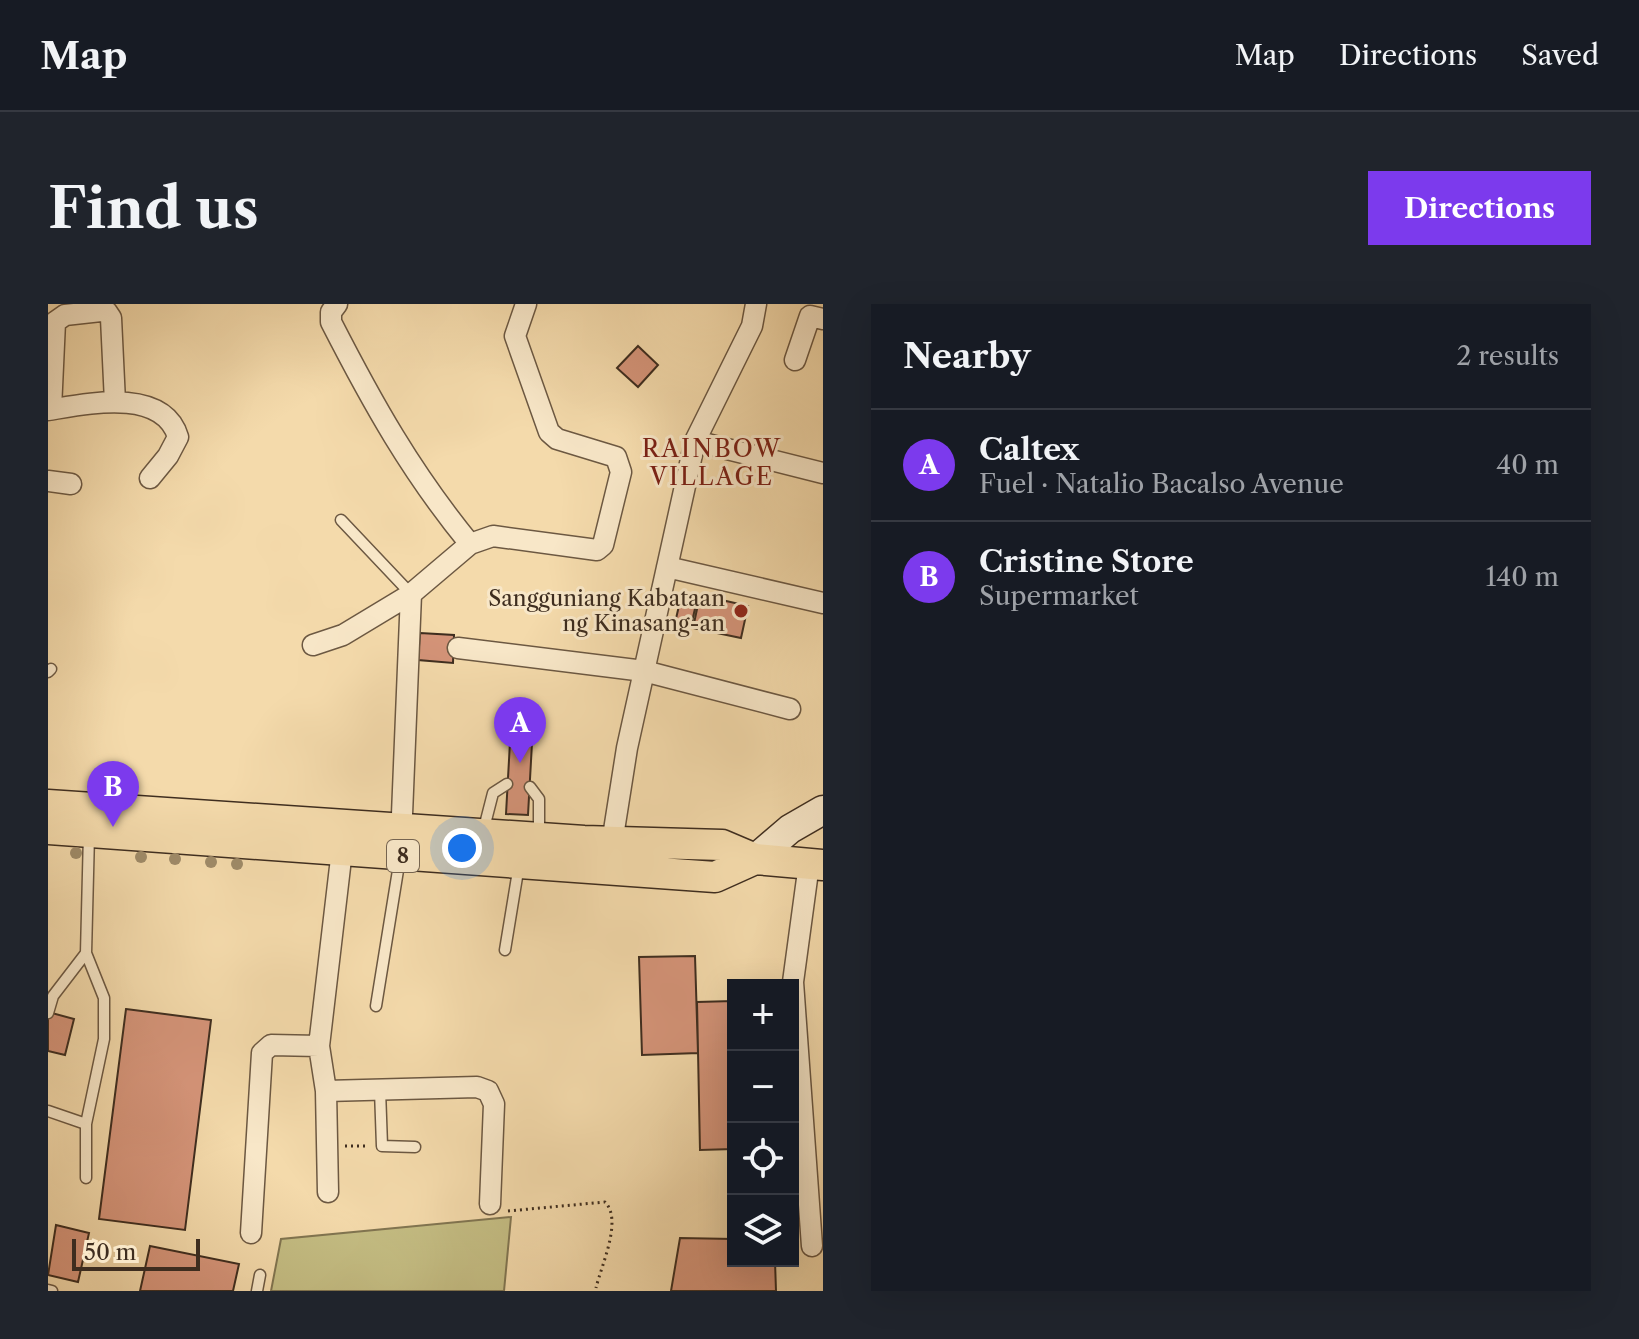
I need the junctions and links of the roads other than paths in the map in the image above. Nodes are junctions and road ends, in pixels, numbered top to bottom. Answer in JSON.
{"nodes":[{"id":1,"x":337,"y":304,"type":"edge"},
{"id":2,"x":526,"y":304,"type":"edge"},
{"id":3,"x":756,"y":304,"type":"edge"},
{"id":4,"x":823,"y":319,"type":"edge"},
{"id":5,"x":795,"y":360,"type":"dead end"},
{"id":6,"x":115,"y":402,"type":"junction"},
{"id":7,"x":50,"y":410,"type":"edge"},
{"id":8,"x":695,"y":441,"type":"junction"},
{"id":9,"x":823,"y":473,"type":"edge"},
{"id":10,"x":150,"y":478,"type":"dead end"},
{"id":11,"x":48,"y":481,"type":"edge"},
{"id":12,"x":71,"y":484,"type":"dead end"},
{"id":13,"x":341,"y":520,"type":"dead end"},
{"id":14,"x":470,"y":544,"type":"junction"},
{"id":15,"x":667,"y":567,"type":"junction"},
{"id":16,"x":411,"y":594,"type":"junction"},
{"id":17,"x":823,"y":603,"type":"edge"},
{"id":18,"x":313,"y":645,"type":"dead end"},
{"id":19,"x":458,"y":648,"type":"dead end"},
{"id":20,"x":644,"y":671,"type":"junction"},
{"id":21,"x":790,"y":709,"type":"dead end"},
{"id":22,"x":507,"y":784,"type":"dead end"},
{"id":23,"x":530,"y":787,"type":"dead end"},
{"id":24,"x":48,"y":805,"type":"edge"},
{"id":25,"x":823,"y":810,"type":"edge"},
{"id":26,"x":88,"y":819,"type":"junction"},
{"id":27,"x":48,"y":829,"type":"edge"},
{"id":28,"x":483,"y":833,"type":"junction"},
{"id":29,"x":539,"y":837,"type":"junction"},
{"id":30,"x":401,"y":841,"type":"junction"},
{"id":31,"x":612,"y":843,"type":"junction"},
{"id":32,"x":342,"y":850,"type":"junction"},
{"id":33,"x":755,"y":859,"type":"junction"},
{"id":34,"x":519,"y":863,"type":"junction"},
{"id":35,"x":816,"y":864,"type":"edge"},
{"id":36,"x":505,"y":950,"type":"dead end"},
{"id":37,"x":86,"y":953,"type":"junction"},
{"id":38,"x":376,"y":1006,"type":"dead end"},
{"id":39,"x":48,"y":1013,"type":"edge"},
{"id":40,"x":319,"y":1046,"type":"junction"},
{"id":41,"x":380,"y":1090,"type":"junction"},
{"id":42,"x":326,"y":1091,"type":"junction"},
{"id":43,"x":48,"y":1111,"type":"edge"},
{"id":44,"x":86,"y":1124,"type":"junction"},
{"id":45,"x":814,"y":1137,"type":"edge"},
{"id":46,"x":415,"y":1147,"type":"dead end"},
{"id":47,"x":86,"y":1178,"type":"dead end"},
{"id":48,"x":328,"y":1192,"type":"dead end"},
{"id":49,"x":490,"y":1204,"type":"road end"},
{"id":50,"x":251,"y":1233,"type":"dead end"},
{"id":51,"x":812,"y":1246,"type":"dead end"},
{"id":52,"x":260,"y":1275,"type":"dead end"},
{"id":53,"x":257,"y":1291,"type":"edge"}],
"edges":[{"from":1,"to":14,"type":"street"},
{"from":2,"to":14,"type":"street"},
{"from":3,"to":8,"type":"street"},
{"from":4,"to":5,"type":"street"},
{"from":6,"to":7,"type":"street"},
{"from":6,"to":7,"type":"street"},
{"from":6,"to":10,"type":"street"},
{"from":8,"to":9,"type":"street"},
{"from":8,"to":15,"type":"street"},
{"from":11,"to":12,"type":"street"},
{"from":13,"to":16,"type":"lane"},
{"from":14,"to":16,"type":"street"},
{"from":15,"to":17,"type":"street"},
{"from":15,"to":20,"type":"street"},
{"from":16,"to":18,"type":"street"},
{"from":16,"to":30,"type":"street"},
{"from":19,"to":20,"type":"street"},
{"from":20,"to":21,"type":"street"},
{"from":20,"to":31,"type":"street"},
{"from":22,"to":28,"type":"lane"},
{"from":23,"to":29,"type":"lane"},
{"from":24,"to":26,"type":"main road","number":"8"},
{"from":25,"to":33,"type":"street"},
{"from":26,"to":27,"type":"main road","number":"8"},
{"from":26,"to":30,"type":"main road","number":"8"},
{"from":26,"to":32,"type":"main road","number":"8"},
{"from":26,"to":37,"type":"lane"},
{"from":28,"to":29,"type":"main road","number":"8"},
{"from":28,"to":30,"type":"main road","number":"8"},
{"from":29,"to":31,"type":"main road","number":"8"},
{"from":30,"to":32,"type":"main road","number":"8"},
{"from":30,"to":34,"type":"main road","number":"8"},
{"from":30,"to":38,"type":"lane"},
{"from":31,"to":33,"type":"main road","number":"8"},
{"from":32,"to":40,"type":"street"},
{"from":33,"to":34,"type":"main road","number":"8"},
{"from":33,"to":35,"type":"main road","number":"8"},
{"from":34,"to":36,"type":"lane"},
{"from":35,"to":45,"type":"street"},
{"from":37,"to":39,"type":"lane"},
{"from":37,"to":44,"type":"lane"},
{"from":40,"to":42,"type":"street"},
{"from":40,"to":50,"type":"street"},
{"from":41,"to":42,"type":"street"},
{"from":41,"to":46,"type":"lane"},
{"from":41,"to":49,"type":"street"},
{"from":42,"to":48,"type":"street"},
{"from":43,"to":44,"type":"lane"},
{"from":44,"to":47,"type":"lane"},
{"from":45,"to":51,"type":"street"},
{"from":52,"to":53,"type":"lane"}]}
